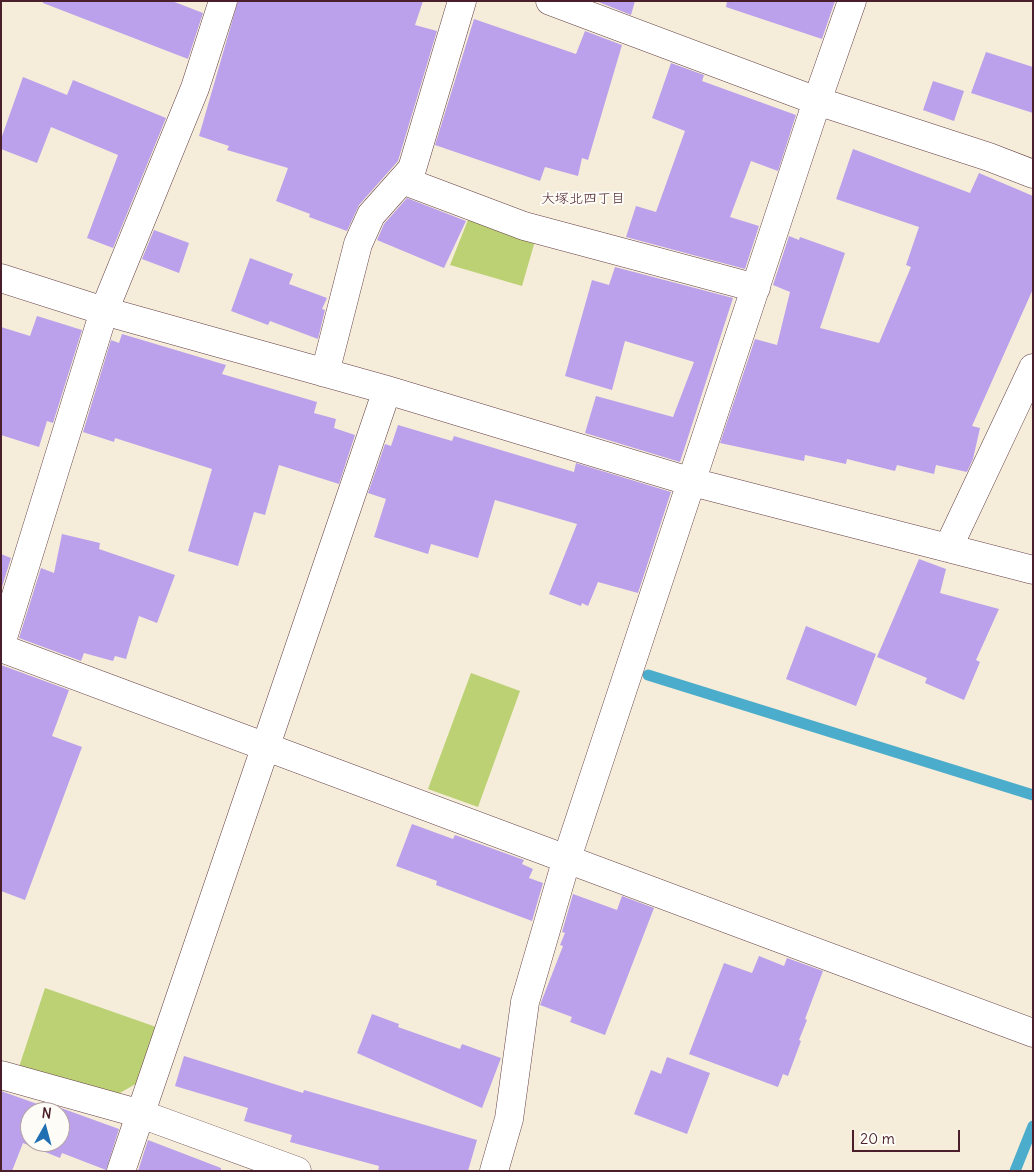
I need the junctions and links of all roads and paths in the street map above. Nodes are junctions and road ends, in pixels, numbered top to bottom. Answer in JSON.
{"nodes":[{"id":1,"x":223,"y":1,"type":"edge"},
{"id":2,"x":462,"y":1,"type":"edge"},
{"id":3,"x":550,"y":1,"type":"edge"},
{"id":4,"x":852,"y":1,"type":"edge"},
{"id":5,"x":817,"y":101,"type":"junction"},
{"id":6,"x":1033,"y":174,"type":"edge"},
{"id":7,"x":402,"y":180,"type":"junction"},
{"id":8,"x":1,"y":278,"type":"edge"},
{"id":9,"x":756,"y":288,"type":"junction"},
{"id":10,"x":104,"y":311,"type":"junction"},
{"id":11,"x":1033,"y":368,"type":"edge"},
{"id":12,"x":325,"y":373,"type":"junction"},
{"id":13,"x":387,"y":390,"type":"junction"},
{"id":14,"x":692,"y":482,"type":"junction"},
{"id":15,"x":948,"y":548,"type":"junction"},
{"id":16,"x":1033,"y":570,"type":"edge"},
{"id":17,"x":1,"y":644,"type":"edge"},
{"id":18,"x":1,"y":648,"type":"edge"},
{"id":19,"x":265,"y":745,"type":"junction"},
{"id":20,"x":567,"y":858,"type":"junction"},
{"id":21,"x":1033,"y":1033,"type":"edge"},
{"id":22,"x":1,"y":1075,"type":"edge"},
{"id":23,"x":141,"y":1114,"type":"junction"},
{"id":24,"x":121,"y":1171,"type":"edge"},
{"id":25,"x":297,"y":1171,"type":"edge"},
{"id":26,"x":494,"y":1171,"type":"edge"}],
"edges":[{"from":1,"to":10,"type":"street"},
{"from":2,"to":7,"type":"street"},
{"from":3,"to":5,"type":"street"},
{"from":4,"to":5,"type":"street"},
{"from":5,"to":6,"type":"street"},
{"from":5,"to":9,"type":"street"},
{"from":7,"to":9,"type":"street"},
{"from":7,"to":12,"type":"street"},
{"from":8,"to":10,"type":"street"},
{"from":9,"to":14,"type":"street"},
{"from":10,"to":12,"type":"street"},
{"from":10,"to":17,"type":"street"},
{"from":11,"to":15,"type":"street"},
{"from":12,"to":13,"type":"street"},
{"from":13,"to":14,"type":"street"},
{"from":13,"to":19,"type":"street"},
{"from":14,"to":15,"type":"street"},
{"from":14,"to":20,"type":"street"},
{"from":15,"to":16,"type":"street"},
{"from":18,"to":19,"type":"street"},
{"from":19,"to":20,"type":"street"},
{"from":19,"to":23,"type":"street"},
{"from":20,"to":21,"type":"street"},
{"from":20,"to":26,"type":"street"},
{"from":22,"to":23,"type":"street"},
{"from":23,"to":24,"type":"street"},
{"from":23,"to":25,"type":"street"}]}
